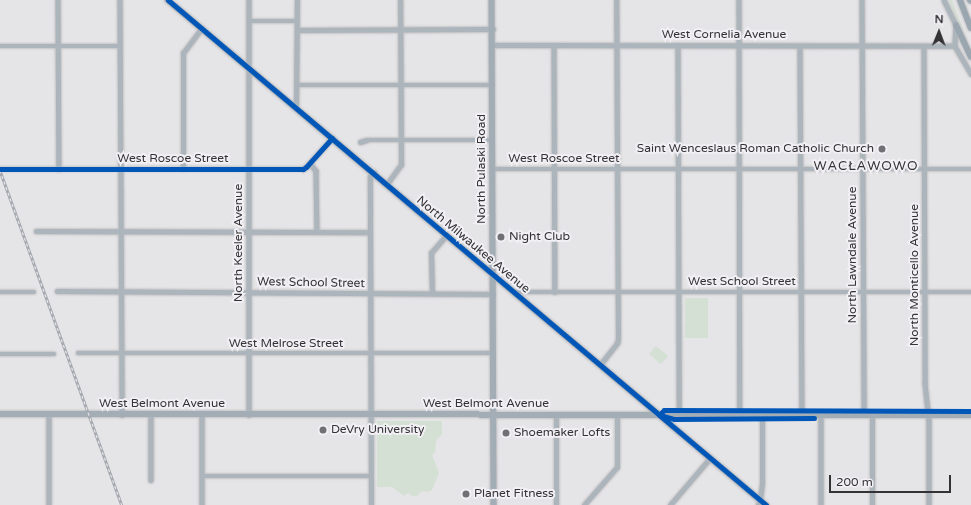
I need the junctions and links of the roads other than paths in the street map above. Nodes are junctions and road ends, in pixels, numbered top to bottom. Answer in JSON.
{"nodes":[{"id":1,"x":58,"y":0,"type":"edge"},
{"id":2,"x":120,"y":0,"type":"edge"},
{"id":3,"x":168,"y":0,"type":"edge"},
{"id":4,"x":249,"y":0,"type":"edge"},
{"id":5,"x":297,"y":0,"type":"edge"},
{"id":6,"x":400,"y":0,"type":"edge"},
{"id":7,"x":492,"y":0,"type":"edge"},
{"id":8,"x":616,"y":0,"type":"edge"},
{"id":9,"x":739,"y":0,"type":"edge"},
{"id":10,"x":862,"y":0,"type":"edge"},
{"id":11,"x":944,"y":0,"type":"edge"},
{"id":12,"x":960,"y":0,"type":"edge"},
{"id":13,"x":249,"y":21,"type":"junction"},
{"id":14,"x":297,"y":21,"type":"junction"},
{"id":15,"x":956,"y":25,"type":"junction"},
{"id":16,"x":202,"y":28,"type":"junction"},
{"id":17,"x":971,"y":28,"type":"edge"},
{"id":18,"x":400,"y":29,"type":"junction"},
{"id":19,"x":493,"y":29,"type":"junction"},
{"id":20,"x":297,"y":30,"type":"junction"},
{"id":21,"x":554,"y":45,"type":"junction"},
{"id":22,"x":0,"y":46,"type":"edge"},
{"id":23,"x":58,"y":46,"type":"junction"},
{"id":24,"x":120,"y":46,"type":"junction"},
{"id":25,"x":493,"y":46,"type":"junction"},
{"id":26,"x":616,"y":46,"type":"junction"},
{"id":27,"x":678,"y":46,"type":"junction"},
{"id":28,"x":739,"y":46,"type":"junction"},
{"id":29,"x":800,"y":46,"type":"junction"},
{"id":30,"x":862,"y":46,"type":"junction"},
{"id":31,"x":924,"y":46,"type":"junction"},
{"id":32,"x":955,"y":46,"type":"junction"},
{"id":33,"x":971,"y":57,"type":"edge"},
{"id":34,"x":249,"y":68,"type":"junction"},
{"id":35,"x":971,"y":74,"type":"edge"},
{"id":36,"x":298,"y":85,"type":"junction"},
{"id":37,"x":401,"y":85,"type":"junction"},
{"id":38,"x":493,"y":85,"type":"junction"},
{"id":39,"x":296,"y":108,"type":"junction"},
{"id":40,"x":332,"y":138,"type":"junction"},
{"id":41,"x":401,"y":140,"type":"junction"},
{"id":42,"x":493,"y":140,"type":"junction"},
{"id":43,"x":360,"y":142,"type":"dead end"},
{"id":44,"x":310,"y":162,"type":"junction"},
{"id":45,"x":0,"y":169,"type":"edge"},
{"id":46,"x":59,"y":169,"type":"junction"},
{"id":47,"x":121,"y":169,"type":"junction"},
{"id":48,"x":183,"y":169,"type":"junction"},
{"id":49,"x":249,"y":169,"type":"junction"},
{"id":50,"x":493,"y":169,"type":"junction"},
{"id":51,"x":555,"y":169,"type":"junction"},
{"id":52,"x":617,"y":169,"type":"junction"},
{"id":53,"x":678,"y":169,"type":"junction"},
{"id":54,"x":740,"y":169,"type":"junction"},
{"id":55,"x":801,"y":169,"type":"junction"},
{"id":56,"x":863,"y":169,"type":"junction"},
{"id":57,"x":925,"y":169,"type":"junction"},
{"id":58,"x":971,"y":169,"type":"edge"},
{"id":59,"x":374,"y":173,"type":"junction"},
{"id":60,"x":387,"y":184,"type":"junction"},
{"id":61,"x":249,"y":230,"type":"junction"},
{"id":62,"x":36,"y":231,"type":"dead end"},
{"id":63,"x":121,"y":231,"type":"junction"},
{"id":64,"x":317,"y":232,"type":"junction"},
{"id":65,"x":370,"y":232,"type":"junction"},
{"id":66,"x":446,"y":236,"type":"junction"},
{"id":67,"x":494,"y":276,"type":"junction"},
{"id":68,"x":57,"y":291,"type":"dead end"},
{"id":69,"x":0,"y":292,"type":"edge"},
{"id":70,"x":34,"y":292,"type":"dead end"},
{"id":71,"x":122,"y":292,"type":"junction"},
{"id":72,"x":249,"y":292,"type":"junction"},
{"id":73,"x":513,"y":292,"type":"junction"},
{"id":74,"x":555,"y":292,"type":"junction"},
{"id":75,"x":617,"y":292,"type":"junction"},
{"id":76,"x":679,"y":292,"type":"junction"},
{"id":77,"x":740,"y":292,"type":"junction"},
{"id":78,"x":802,"y":292,"type":"junction"},
{"id":79,"x":864,"y":292,"type":"junction"},
{"id":80,"x":925,"y":292,"type":"junction"},
{"id":81,"x":971,"y":292,"type":"edge"},
{"id":82,"x":370,"y":293,"type":"junction"},
{"id":83,"x":432,"y":294,"type":"junction"},
{"id":84,"x":493,"y":294,"type":"junction"},
{"id":85,"x":78,"y":353,"type":"dead end"},
{"id":86,"x":370,"y":353,"type":"junction"},
{"id":87,"x":494,"y":353,"type":"junction"},
{"id":88,"x":0,"y":354,"type":"edge"},
{"id":89,"x":54,"y":354,"type":"dead end"},
{"id":90,"x":122,"y":354,"type":"junction"},
{"id":91,"x":249,"y":354,"type":"junction"},
{"id":92,"x":600,"y":365,"type":"junction"},
{"id":93,"x":0,"y":414,"type":"edge"},
{"id":94,"x":49,"y":414,"type":"junction"},
{"id":95,"x":122,"y":415,"type":"junction"},
{"id":96,"x":150,"y":415,"type":"junction"},
{"id":97,"x":202,"y":415,"type":"junction"},
{"id":98,"x":249,"y":415,"type":"junction"},
{"id":99,"x":370,"y":415,"type":"junction"},
{"id":100,"x":494,"y":415,"type":"junction"},
{"id":101,"x":556,"y":415,"type":"junction"},
{"id":102,"x":617,"y":415,"type":"junction"},
{"id":103,"x":659,"y":415,"type":"junction"},
{"id":104,"x":679,"y":415,"type":"junction"},
{"id":105,"x":740,"y":415,"type":"junction"},
{"id":106,"x":762,"y":415,"type":"junction"},
{"id":107,"x":802,"y":415,"type":"junction"},
{"id":108,"x":821,"y":415,"type":"junction"},
{"id":109,"x":864,"y":415,"type":"junction"},
{"id":110,"x":872,"y":415,"type":"junction"},
{"id":111,"x":927,"y":415,"type":"junction"},
{"id":112,"x":971,"y":415,"type":"edge"},
{"id":113,"x":710,"y":458,"type":"junction"},
{"id":114,"x":202,"y":476,"type":"junction"},
{"id":115,"x":370,"y":476,"type":"junction"},
{"id":116,"x":151,"y":480,"type":"dead end"},
{"id":117,"x":759,"y":503,"type":"edge"},
{"id":118,"x":50,"y":505,"type":"edge"},
{"id":119,"x":202,"y":505,"type":"edge"},
{"id":120,"x":370,"y":505,"type":"edge"},
{"id":121,"x":494,"y":505,"type":"edge"},
{"id":122,"x":556,"y":505,"type":"edge"},
{"id":123,"x":584,"y":505,"type":"edge"},
{"id":124,"x":670,"y":505,"type":"edge"},
{"id":125,"x":766,"y":505,"type":"edge"},
{"id":126,"x":821,"y":505,"type":"edge"},
{"id":127,"x":872,"y":505,"type":"edge"},
{"id":128,"x":929,"y":505,"type":"edge"}],
"edges":[{"from":1,"to":23,"type":"street"},
{"from":2,"to":24,"type":"street"},
{"from":3,"to":16,"type":"main road","name":"North Milwaukee Avenue"},
{"from":4,"to":13,"type":"street","name":"North Keeler Avenue"},
{"from":5,"to":14,"type":"street"},
{"from":6,"to":18,"type":"street"},
{"from":7,"to":19,"type":"main road","name":"North Pulaski Road"},
{"from":8,"to":26,"type":"street"},
{"from":9,"to":28,"type":"street"},
{"from":10,"to":30,"type":"street","name":"North Lawndale Avenue"},
{"from":11,"to":15,"type":"street"},
{"from":12,"to":17,"type":"highway"},
{"from":13,"to":14,"type":"street"},
{"from":13,"to":34,"type":"street","name":"North Keeler Avenue"},
{"from":14,"to":20,"type":"street"},
{"from":15,"to":32,"type":"street"},
{"from":15,"to":33,"type":"highway"},
{"from":16,"to":34,"type":"main road","name":"North Milwaukee Avenue"},
{"from":16,"to":48,"type":"street"},
{"from":18,"to":19,"type":"street"},
{"from":18,"to":20,"type":"street"},
{"from":18,"to":37,"type":"street"},
{"from":19,"to":25,"type":"main road","name":"North Pulaski Road"},
{"from":20,"to":36,"type":"street"},
{"from":21,"to":25,"type":"street","name":"West Cornelia Avenue"},
{"from":21,"to":26,"type":"street","name":"West Cornelia Avenue"},
{"from":21,"to":51,"type":"street"},
{"from":22,"to":23,"type":"street"},
{"from":23,"to":24,"type":"street"},
{"from":23,"to":46,"type":"street"},
{"from":24,"to":47,"type":"street"},
{"from":25,"to":38,"type":"main road","name":"North Pulaski Road"},
{"from":26,"to":27,"type":"street","name":"West Cornelia Avenue"},
{"from":26,"to":52,"type":"street"},
{"from":27,"to":28,"type":"street","name":"West Cornelia Avenue"},
{"from":27,"to":53,"type":"street"},
{"from":28,"to":29,"type":"street","name":"West Cornelia Avenue"},
{"from":28,"to":54,"type":"street"},
{"from":29,"to":30,"type":"street","name":"West Cornelia Avenue"},
{"from":29,"to":55,"type":"street"},
{"from":30,"to":31,"type":"street","name":"West Cornelia Avenue"},
{"from":30,"to":56,"type":"street","name":"North Lawndale Avenue"},
{"from":31,"to":32,"type":"street","name":"West Cornelia Avenue"},
{"from":31,"to":57,"type":"street","name":"North Monticello Avenue"},
{"from":32,"to":35,"type":"street"},
{"from":34,"to":39,"type":"main road","name":"North Milwaukee Avenue"},
{"from":34,"to":49,"type":"street","name":"North Keeler Avenue"},
{"from":36,"to":37,"type":"street"},
{"from":36,"to":39,"type":"street"},
{"from":37,"to":38,"type":"street"},
{"from":37,"to":41,"type":"street"},
{"from":38,"to":42,"type":"main road","name":"North Pulaski Road"},
{"from":39,"to":40,"type":"main road","name":"North Milwaukee Avenue"},
{"from":40,"to":44,"type":"street","name":"West Roscoe Street"},
{"from":40,"to":59,"type":"main road","name":"North Milwaukee Avenue"},
{"from":41,"to":42,"type":"street"},
{"from":41,"to":43,"type":"street"},
{"from":41,"to":60,"type":"street"},
{"from":42,"to":50,"type":"main road","name":"North Pulaski Road"},
{"from":44,"to":49,"type":"street","name":"West Roscoe Street"},
{"from":44,"to":64,"type":"street"},
{"from":45,"to":46,"type":"street","name":"West Roscoe Street"},
{"from":46,"to":47,"type":"street","name":"West Roscoe Street"},
{"from":47,"to":48,"type":"street","name":"West Roscoe Street"},
{"from":47,"to":63,"type":"street"},
{"from":48,"to":49,"type":"street","name":"West Roscoe Street"},
{"from":49,"to":61,"type":"street","name":"North Keeler Avenue"},
{"from":50,"to":51,"type":"street","name":"West Roscoe Street"},
{"from":50,"to":67,"type":"main road","name":"North Pulaski Road"},
{"from":51,"to":52,"type":"street","name":"West Roscoe Street"},
{"from":51,"to":74,"type":"street"},
{"from":52,"to":53,"type":"street","name":"West Roscoe Street"},
{"from":52,"to":75,"type":"street"},
{"from":53,"to":54,"type":"street","name":"West Roscoe Street"},
{"from":53,"to":76,"type":"street"},
{"from":54,"to":55,"type":"street","name":"West Roscoe Street"},
{"from":54,"to":77,"type":"street"},
{"from":55,"to":56,"type":"street","name":"West Roscoe Street"},
{"from":55,"to":78,"type":"street"},
{"from":56,"to":57,"type":"street","name":"West Roscoe Street"},
{"from":56,"to":79,"type":"street","name":"North Lawndale Avenue"},
{"from":57,"to":58,"type":"street","name":"West Roscoe Street"},
{"from":57,"to":80,"type":"street","name":"North Monticello Avenue"},
{"from":59,"to":60,"type":"main road","name":"North Milwaukee Avenue"},
{"from":59,"to":65,"type":"street"},
{"from":60,"to":66,"type":"main road","name":"North Milwaukee Avenue"},
{"from":61,"to":63,"type":"street"},
{"from":61,"to":64,"type":"street"},
{"from":61,"to":72,"type":"street","name":"North Keeler Avenue"},
{"from":62,"to":63,"type":"street"},
{"from":63,"to":71,"type":"street"},
{"from":64,"to":65,"type":"street"},
{"from":65,"to":82,"type":"street"},
{"from":66,"to":67,"type":"main road","name":"North Milwaukee Avenue"},
{"from":66,"to":83,"type":"street"},
{"from":67,"to":73,"type":"main road","name":"North Milwaukee Avenue"},
{"from":67,"to":84,"type":"main road","name":"North Pulaski Road"},
{"from":68,"to":71,"type":"street","name":"West School Street"},
{"from":69,"to":70,"type":"street"},
{"from":71,"to":72,"type":"street","name":"West School Street"},
{"from":71,"to":90,"type":"street"},
{"from":72,"to":82,"type":"street","name":"West School Street"},
{"from":72,"to":91,"type":"street","name":"North Keeler Avenue"},
{"from":73,"to":74,"type":"street","name":"West School Street"},
{"from":73,"to":92,"type":"main road","name":"North Milwaukee Avenue"},
{"from":74,"to":75,"type":"street","name":"West School Street"},
{"from":75,"to":76,"type":"street","name":"West School Street"},
{"from":75,"to":92,"type":"street"},
{"from":76,"to":77,"type":"street","name":"West School Street"},
{"from":76,"to":104,"type":"street"},
{"from":77,"to":78,"type":"street","name":"West School Street"},
{"from":77,"to":105,"type":"street"},
{"from":78,"to":79,"type":"street","name":"West School Street"},
{"from":78,"to":107,"type":"street"},
{"from":79,"to":80,"type":"street","name":"West School Street"},
{"from":79,"to":109,"type":"street","name":"North Lawndale Avenue"},
{"from":80,"to":81,"type":"street","name":"West School Street"},
{"from":80,"to":111,"type":"street","name":"North Monticello Avenue"},
{"from":82,"to":83,"type":"street","name":"West School Street"},
{"from":82,"to":86,"type":"street"},
{"from":83,"to":84,"type":"street","name":"West School Street"},
{"from":84,"to":87,"type":"main road","name":"North Pulaski Road"},
{"from":85,"to":90,"type":"street","name":"West Melrose Street"},
{"from":86,"to":87,"type":"street","name":"West Melrose Street"},
{"from":86,"to":91,"type":"street","name":"West Melrose Street"},
{"from":86,"to":99,"type":"street"},
{"from":87,"to":100,"type":"main road","name":"North Pulaski Road"},
{"from":88,"to":89,"type":"street"},
{"from":90,"to":91,"type":"street","name":"West Melrose Street"},
{"from":90,"to":95,"type":"street"},
{"from":91,"to":98,"type":"street","name":"North Keeler Avenue"},
{"from":92,"to":103,"type":"main road","name":"North Milwaukee Avenue"},
{"from":93,"to":94,"type":"main road","name":"West Belmont Avenue"},
{"from":94,"to":95,"type":"main road","name":"West Belmont Avenue"},
{"from":94,"to":118,"type":"street"},
{"from":95,"to":96,"type":"main road","name":"West Belmont Avenue"},
{"from":96,"to":97,"type":"main road","name":"West Belmont Avenue"},
{"from":96,"to":116,"type":"street"},
{"from":97,"to":98,"type":"main road","name":"West Belmont Avenue"},
{"from":97,"to":114,"type":"street"},
{"from":98,"to":99,"type":"main road","name":"West Belmont Avenue"},
{"from":99,"to":100,"type":"main road","name":"West Belmont Avenue"},
{"from":99,"to":115,"type":"street"},
{"from":100,"to":101,"type":"main road","name":"West Belmont Avenue"},
{"from":100,"to":121,"type":"main road","name":"North Pulaski Road"},
{"from":101,"to":102,"type":"main road","name":"West Belmont Avenue"},
{"from":101,"to":122,"type":"street"},
{"from":102,"to":103,"type":"main road","name":"West Belmont Avenue"},
{"from":102,"to":123,"type":"street"},
{"from":103,"to":104,"type":"main road","name":"West Belmont Avenue"},
{"from":103,"to":113,"type":"main road","name":"North Milwaukee Avenue"},
{"from":104,"to":105,"type":"main road","name":"West Belmont Avenue"},
{"from":105,"to":106,"type":"main road","name":"West Belmont Avenue"},
{"from":106,"to":107,"type":"main road","name":"West Belmont Avenue"},
{"from":106,"to":117,"type":"street"},
{"from":107,"to":108,"type":"main road","name":"West Belmont Avenue"},
{"from":108,"to":109,"type":"main road","name":"West Belmont Avenue"},
{"from":108,"to":126,"type":"street"},
{"from":109,"to":110,"type":"main road","name":"West Belmont Avenue"},
{"from":110,"to":111,"type":"main road","name":"West Belmont Avenue"},
{"from":110,"to":127,"type":"street"},
{"from":111,"to":112,"type":"main road","name":"West Belmont Avenue"},
{"from":111,"to":128,"type":"street","name":"North Monticello Avenue"},
{"from":113,"to":117,"type":"main road","name":"North Milwaukee Avenue"},
{"from":113,"to":124,"type":"street"},
{"from":114,"to":115,"type":"street"},
{"from":114,"to":119,"type":"street"},
{"from":115,"to":120,"type":"street"},
{"from":117,"to":125,"type":"main road","name":"North Milwaukee Avenue"}]}
